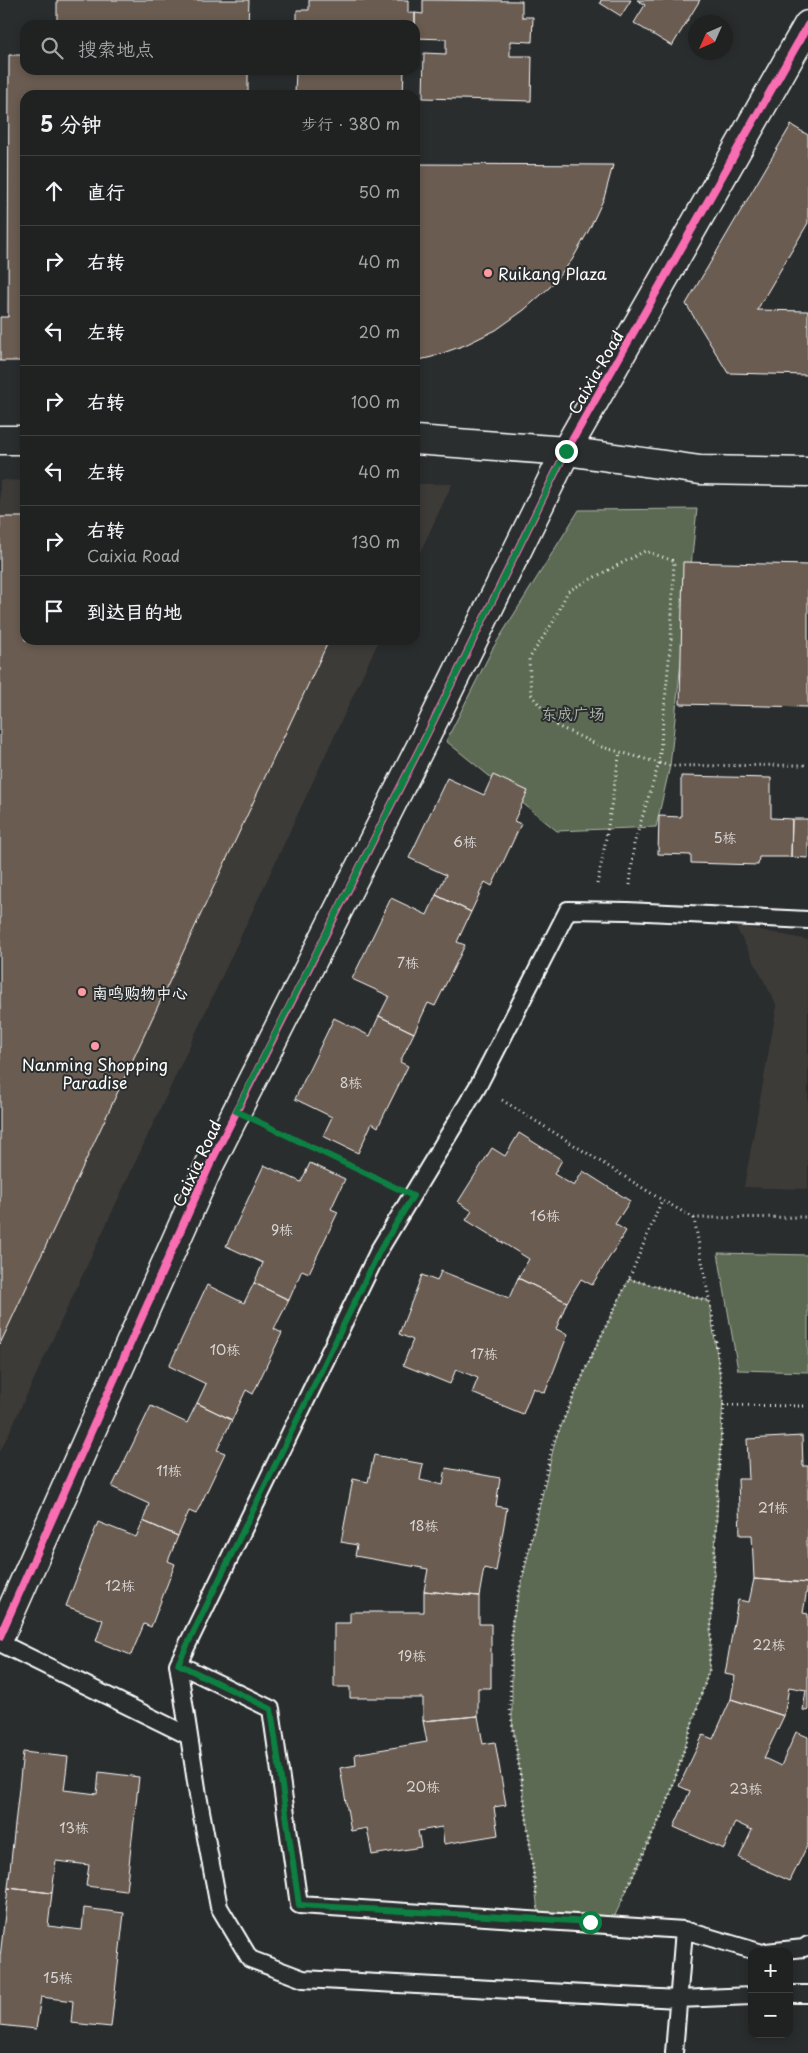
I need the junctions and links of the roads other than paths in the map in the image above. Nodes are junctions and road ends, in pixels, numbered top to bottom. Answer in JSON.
{"nodes":[{"id":1,"x":808,"y":25,"type":"edge"},
{"id":2,"x":0,"y":440,"type":"edge"},
{"id":3,"x":20,"y":440,"type":"edge"},
{"id":4,"x":420,"y":440,"type":"edge"},
{"id":5,"x":566,"y":451,"type":"junction"},
{"id":6,"x":808,"y":472,"type":"edge"},
{"id":7,"x":808,"y":920,"type":"edge"},
{"id":8,"x":0,"y":1636,"type":"edge"},
{"id":9,"x":0,"y":1643,"type":"edge"},
{"id":10,"x":178,"y":1664,"type":"junction"},
{"id":11,"x":189,"y":1736,"type":"junction"},
{"id":12,"x":684,"y":1930,"type":"junction"},
{"id":13,"x":808,"y":1945,"type":"edge"},
{"id":14,"x":748,"y":1949,"type":"edge"},
{"id":15,"x":793,"y":1949,"type":"edge"},
{"id":16,"x":793,"y":1994,"type":"edge"},
{"id":17,"x":808,"y":1994,"type":"edge"},
{"id":18,"x":748,"y":1996,"type":"edge"},
{"id":19,"x":678,"y":1999,"type":"junction"},
{"id":20,"x":674,"y":2053,"type":"edge"}],
"edges":[{"from":1,"to":5,"type":"street","name":"Caixia Road"},
{"from":2,"to":3,"type":"street"},
{"from":4,"to":5,"type":"street"},
{"from":5,"to":6,"type":"street"},
{"from":5,"to":8,"type":"street","name":"Caixia Road"},
{"from":7,"to":10,"type":"lane"},
{"from":9,"to":11,"type":"lane"},
{"from":10,"to":11,"type":"lane"},
{"from":10,"to":12,"type":"lane"},
{"from":11,"to":19,"type":"lane"},
{"from":12,"to":14,"type":"lane"},
{"from":12,"to":19,"type":"lane"},
{"from":13,"to":15,"type":"lane"},
{"from":16,"to":17,"type":"lane"},
{"from":18,"to":19,"type":"lane"},
{"from":19,"to":20,"type":"lane"}]}
